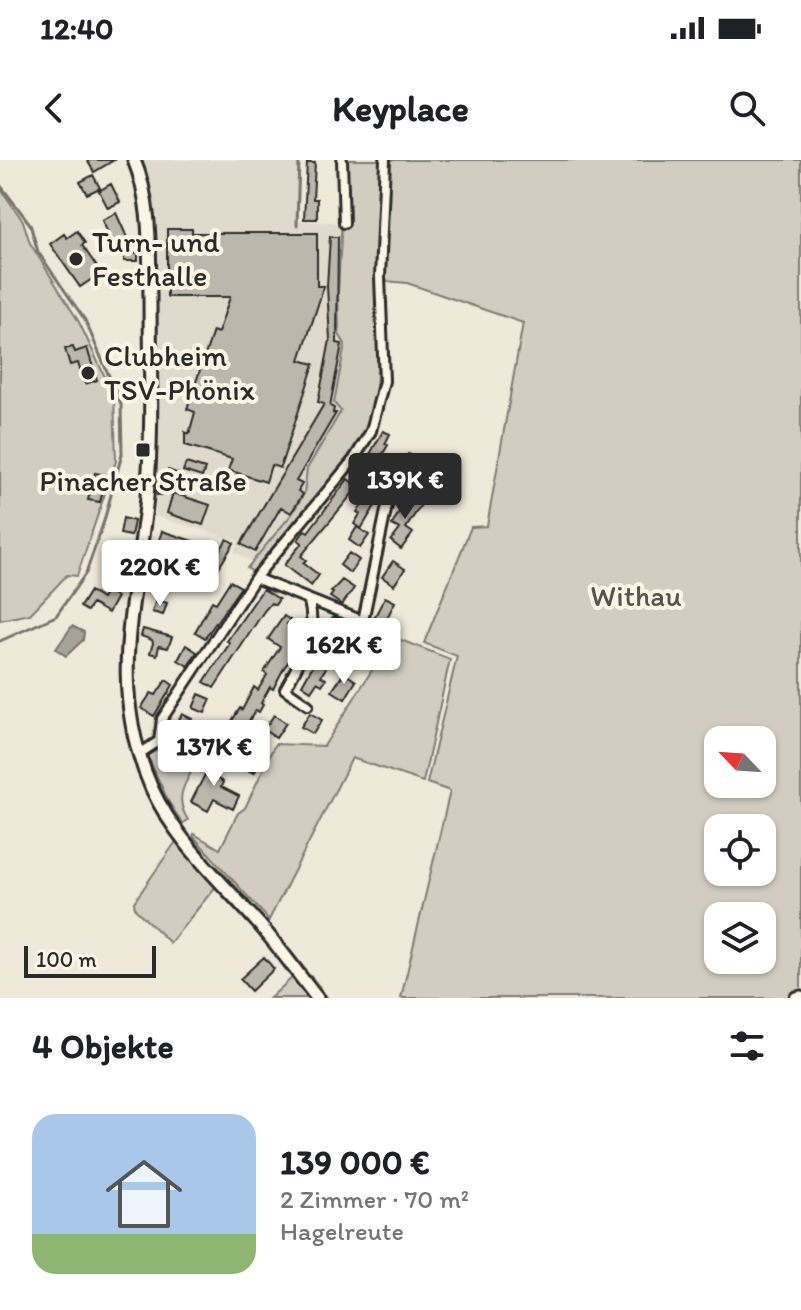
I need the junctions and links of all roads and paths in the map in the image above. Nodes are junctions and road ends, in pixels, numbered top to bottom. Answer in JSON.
{"nodes":[{"id":1,"x":134,"y":160,"type":"edge"},
{"id":2,"x":342,"y":160,"type":"edge"},
{"id":3,"x":385,"y":160,"type":"edge"},
{"id":4,"x":344,"y":223,"type":"dead end"},
{"id":5,"x":354,"y":459,"type":"junction"},
{"id":6,"x":255,"y":578,"type":"junction"},
{"id":7,"x":309,"y":602,"type":"junction"},
{"id":8,"x":363,"y":621,"type":"junction"},
{"id":9,"x":393,"y":633,"type":"dead end"},
{"id":10,"x":308,"y":705,"type":"dead end"},
{"id":11,"x":159,"y":741,"type":"junction"},
{"id":12,"x":243,"y":747,"type":"dead end"},
{"id":13,"x":139,"y":754,"type":"junction"},
{"id":14,"x":317,"y":998,"type":"edge"}],
"edges":[{"from":1,"to":13,"type":"street"},
{"from":2,"to":4,"type":"street"},
{"from":3,"to":5,"type":"street"},
{"from":5,"to":6,"type":"street"},
{"from":5,"to":8,"type":"street"},
{"from":6,"to":7,"type":"street"},
{"from":6,"to":11,"type":"street"},
{"from":7,"to":8,"type":"street"},
{"from":7,"to":10,"type":"street"},
{"from":8,"to":9,"type":"street"},
{"from":11,"to":12,"type":"street"},
{"from":11,"to":13,"type":"street"},
{"from":13,"to":14,"type":"street"}]}
